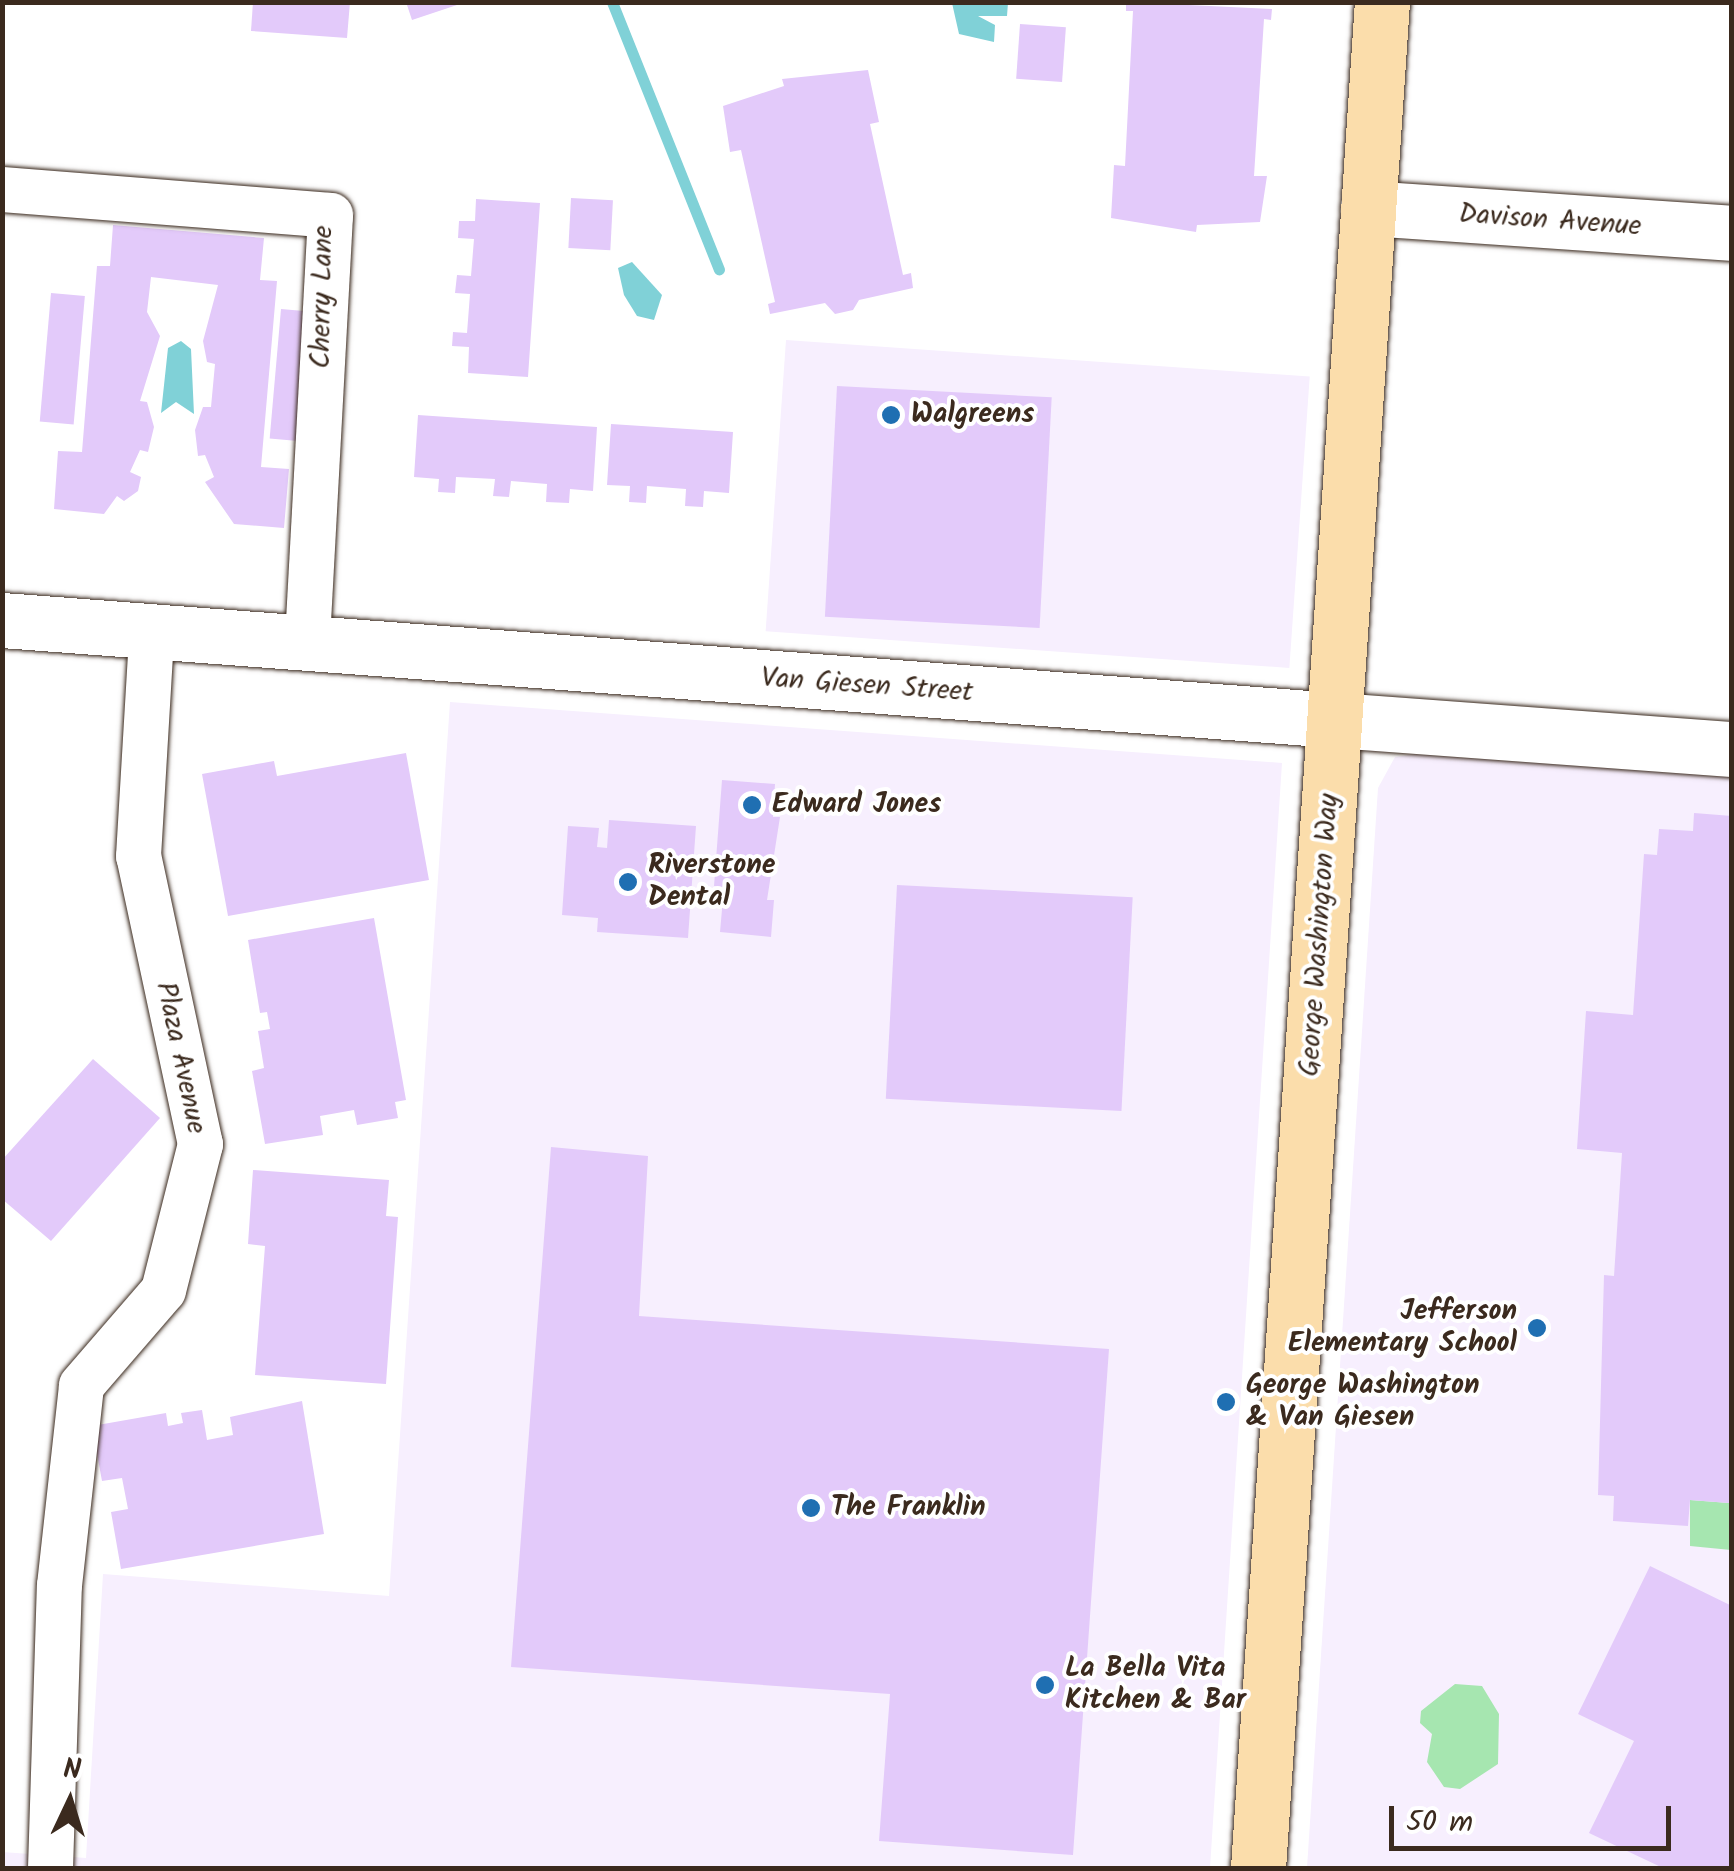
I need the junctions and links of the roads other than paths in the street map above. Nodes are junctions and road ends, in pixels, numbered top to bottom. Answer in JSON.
{"nodes":[{"id":1,"x":1382,"y":2,"type":"edge"},
{"id":2,"x":2,"y":189,"type":"edge"},
{"id":3,"x":1368,"y":208,"type":"junction"},
{"id":4,"x":1732,"y":233,"type":"edge"},
{"id":5,"x":2,"y":620,"type":"edge"},
{"id":6,"x":151,"y":634,"type":"junction"},
{"id":7,"x":307,"y":644,"type":"junction"},
{"id":8,"x":1336,"y":720,"type":"junction"},
{"id":9,"x":1732,"y":749,"type":"edge"},
{"id":10,"x":50,"y":1868,"type":"edge"},
{"id":11,"x":1258,"y":1868,"type":"edge"}],
"edges":[{"from":1,"to":3,"type":"main road","name":"George Washington Way"},
{"from":2,"to":7,"type":"street","name":"Cherry Lane"},
{"from":3,"to":4,"type":"main road","name":"Davison Avenue"},
{"from":3,"to":8,"type":"main road","name":"George Washington Way"},
{"from":5,"to":6,"type":"main road","name":"Van Giesen Street"},
{"from":6,"to":7,"type":"main road","name":"Van Giesen Street"},
{"from":6,"to":10,"type":"street","name":"Plaza Avenue"},
{"from":7,"to":8,"type":"main road","name":"Van Giesen Street"},
{"from":8,"to":9,"type":"main road","name":"Van Giesen Street"},
{"from":8,"to":11,"type":"main road","name":"George Washington Way"}]}
